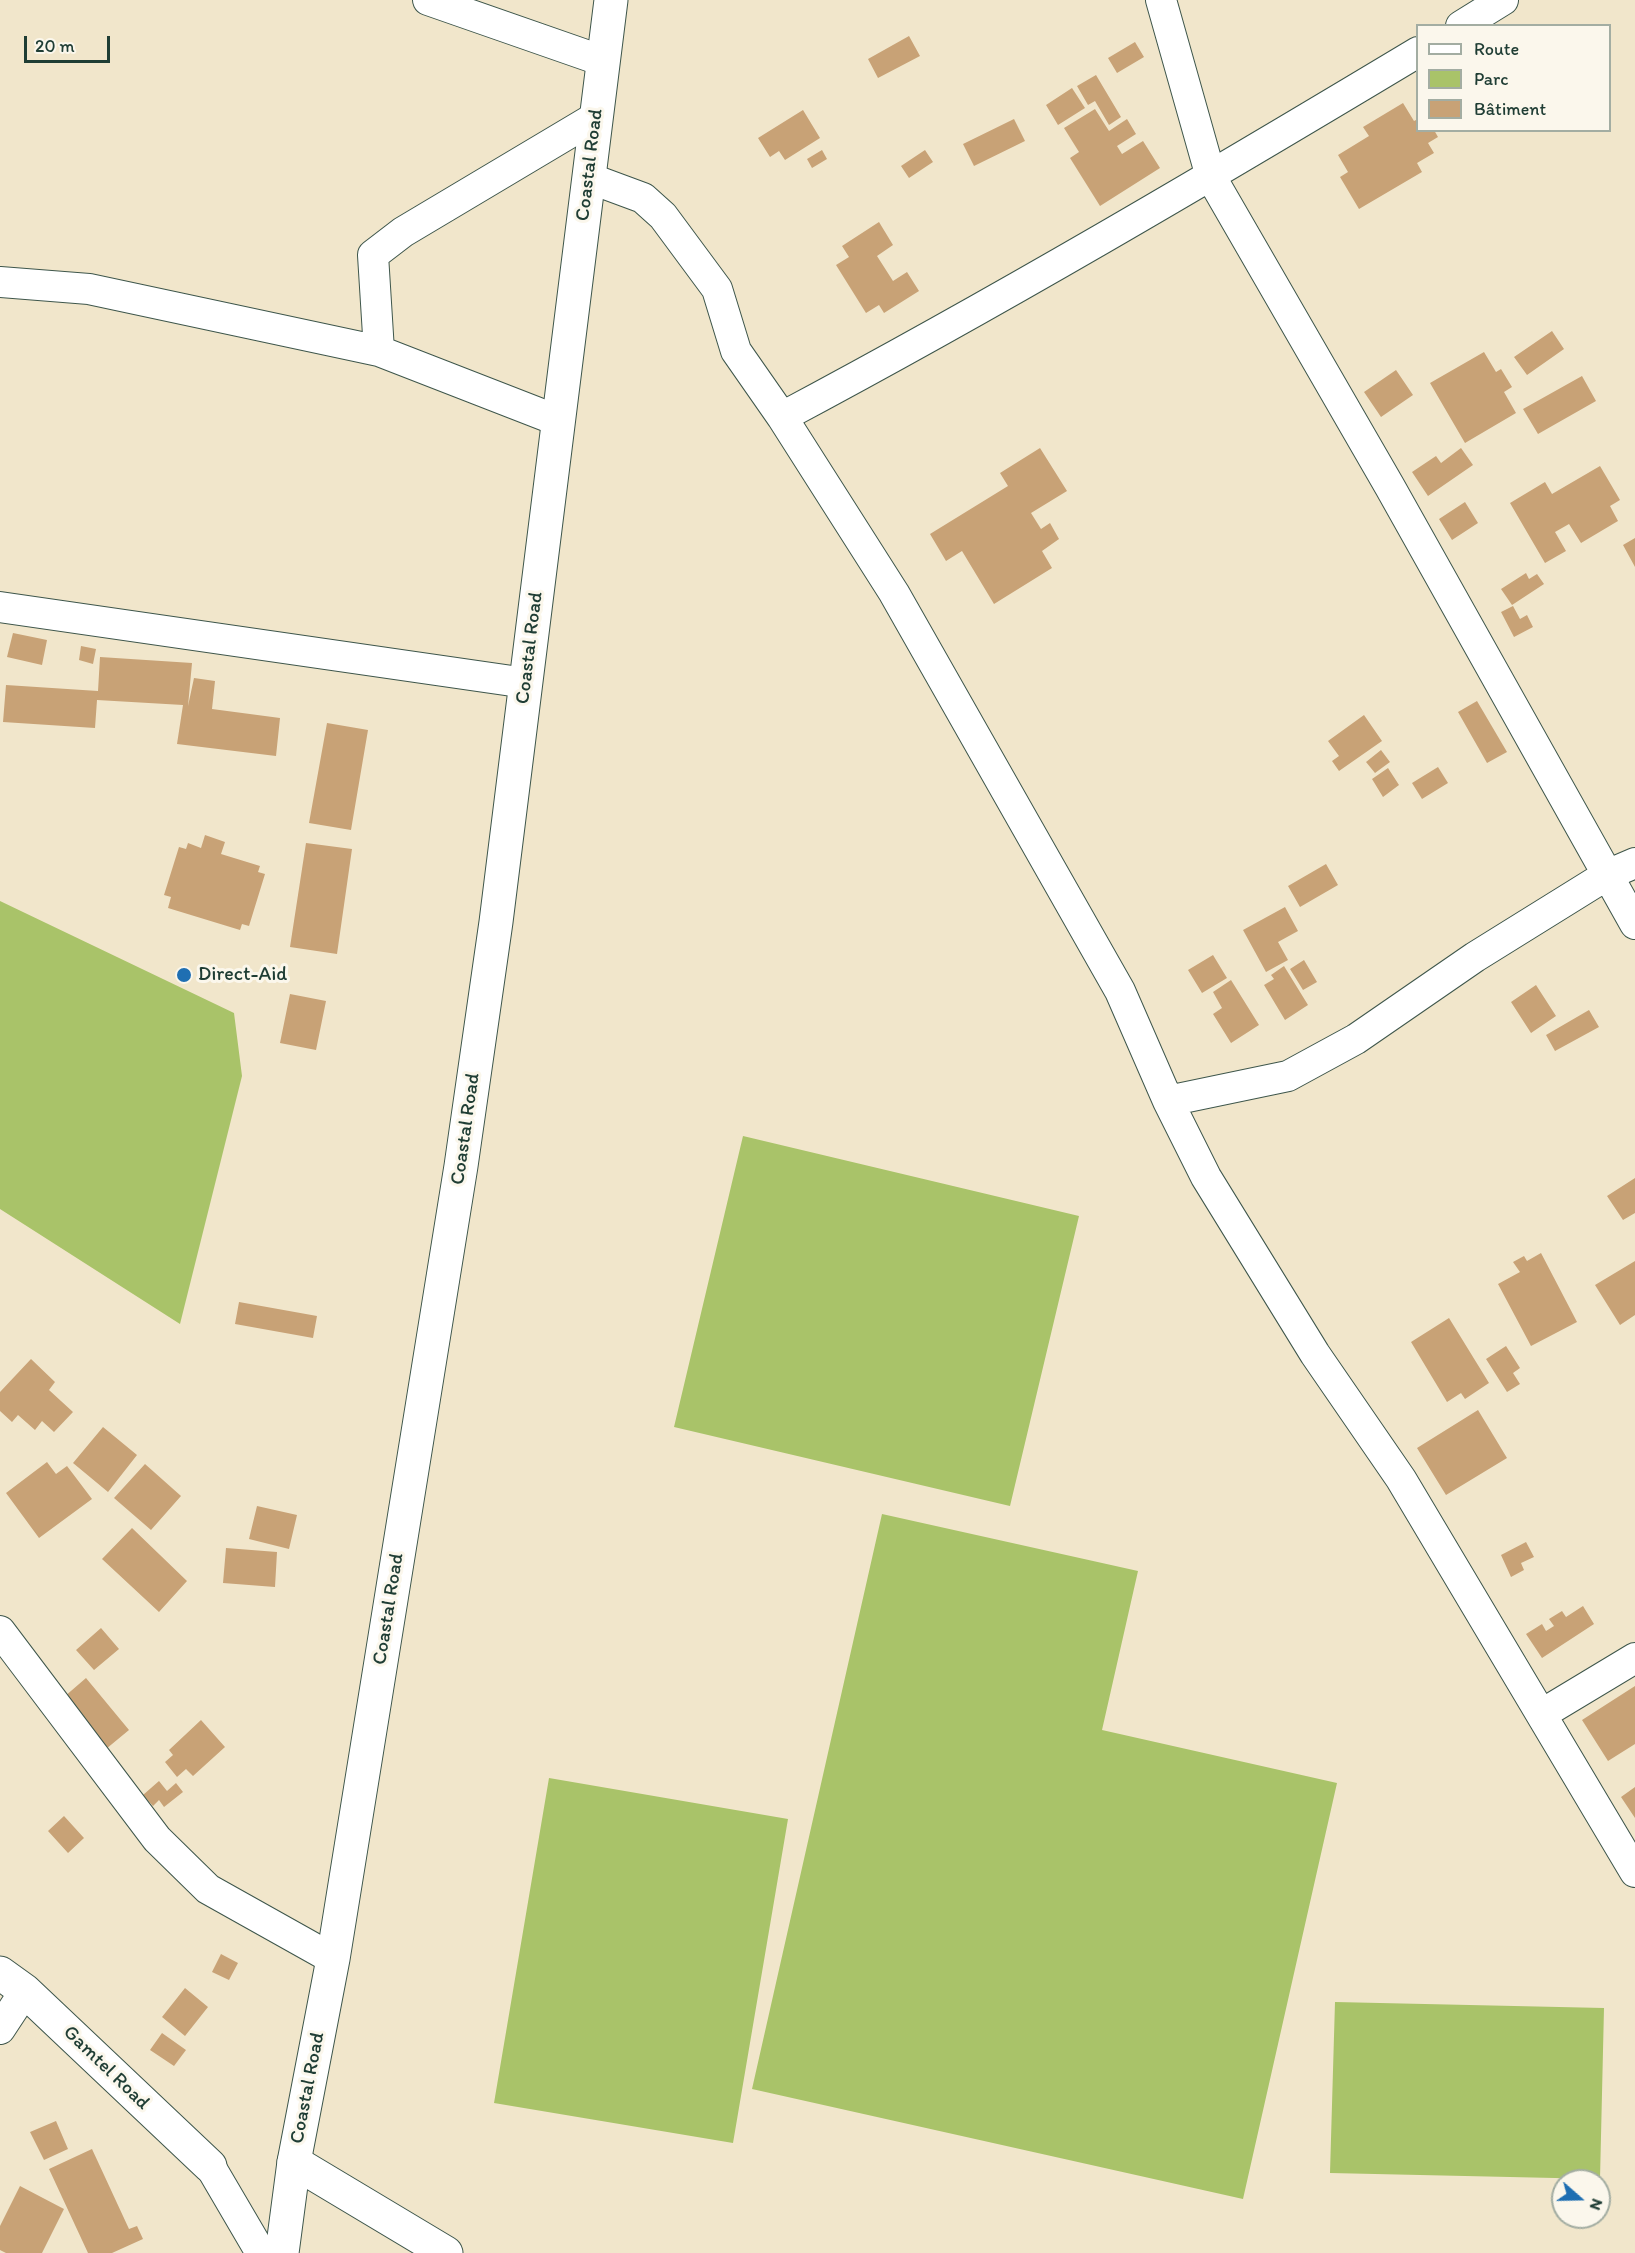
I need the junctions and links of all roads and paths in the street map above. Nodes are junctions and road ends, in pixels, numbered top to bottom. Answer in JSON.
{"nodes":[{"id":1,"x":428,"y":0,"type":"edge"},
{"id":2,"x":611,"y":0,"type":"edge"},
{"id":3,"x":1161,"y":0,"type":"edge"},
{"id":4,"x":1503,"y":0,"type":"edge"},
{"id":5,"x":1464,"y":24,"type":"edge"},
{"id":6,"x":1416,"y":53,"type":"edge"},
{"id":7,"x":603,"y":61,"type":"junction"},
{"id":8,"x":596,"y":117,"type":"junction"},
{"id":9,"x":1211,"y":177,"type":"junction"},
{"id":10,"x":589,"y":178,"type":"junction"},
{"id":11,"x":0,"y":282,"type":"edge"},
{"id":12,"x":379,"y":351,"type":"junction"},
{"id":13,"x":782,"y":417,"type":"junction"},
{"id":14,"x":559,"y":421,"type":"junction"},
{"id":15,"x":0,"y":607,"type":"edge"},
{"id":16,"x":526,"y":682,"type":"junction"},
{"id":17,"x":1635,"y":863,"type":"edge"},
{"id":18,"x":1607,"y":875,"type":"junction"},
{"id":19,"x":1635,"y":924,"type":"edge"},
{"id":20,"x":1168,"y":1101,"type":"junction"},
{"id":21,"x":0,"y":1631,"type":"edge"},
{"id":22,"x":1635,"y":1658,"type":"edge"},
{"id":23,"x":1542,"y":1714,"type":"junction"},
{"id":24,"x":1635,"y":1872,"type":"edge"},
{"id":25,"x":333,"y":1959,"type":"junction"},
{"id":26,"x":12,"y":1982,"type":"edge"},
{"id":27,"x":0,"y":2029,"type":"edge"},
{"id":28,"x":294,"y":2162,"type":"junction"},
{"id":29,"x":210,"y":2166,"type":"joint"},
{"id":30,"x":261,"y":2253,"type":"edge"},
{"id":31,"x":282,"y":2253,"type":"edge"},
{"id":32,"x":446,"y":2253,"type":"edge"}],
"edges":[{"from":1,"to":7,"type":"street"},
{"from":2,"to":7,"type":"main road","name":"Coastal Road"},
{"from":3,"to":9,"type":"street"},
{"from":4,"to":5,"type":"street"},
{"from":6,"to":9,"type":"street"},
{"from":7,"to":8,"type":"main road","name":"Coastal Road"},
{"from":8,"to":10,"type":"main road","name":"Coastal Road"},
{"from":8,"to":12,"type":"street"},
{"from":9,"to":13,"type":"street"},
{"from":9,"to":18,"type":"street"},
{"from":10,"to":13,"type":"street"},
{"from":10,"to":14,"type":"main road","name":"Coastal Road"},
{"from":11,"to":12,"type":"street"},
{"from":12,"to":14,"type":"street"},
{"from":13,"to":20,"type":"street"},
{"from":14,"to":16,"type":"main road","name":"Coastal Road"},
{"from":15,"to":16,"type":"street"},
{"from":16,"to":25,"type":"main road","name":"Coastal Road"},
{"from":17,"to":18,"type":"street"},
{"from":18,"to":19,"type":"street"},
{"from":18,"to":20,"type":"street"},
{"from":20,"to":23,"type":"street"},
{"from":21,"to":25,"type":"street"},
{"from":22,"to":23,"type":"street"},
{"from":23,"to":24,"type":"street"},
{"from":25,"to":28,"type":"main road","name":"Coastal Road"},
{"from":26,"to":27,"type":"street"},
{"from":26,"to":29,"type":"main road","name":"Gamtel Road"},
{"from":28,"to":31,"type":"main road","name":"Coastal Road"},
{"from":28,"to":32,"type":"main road"},
{"from":29,"to":30,"type":"street"}]}
